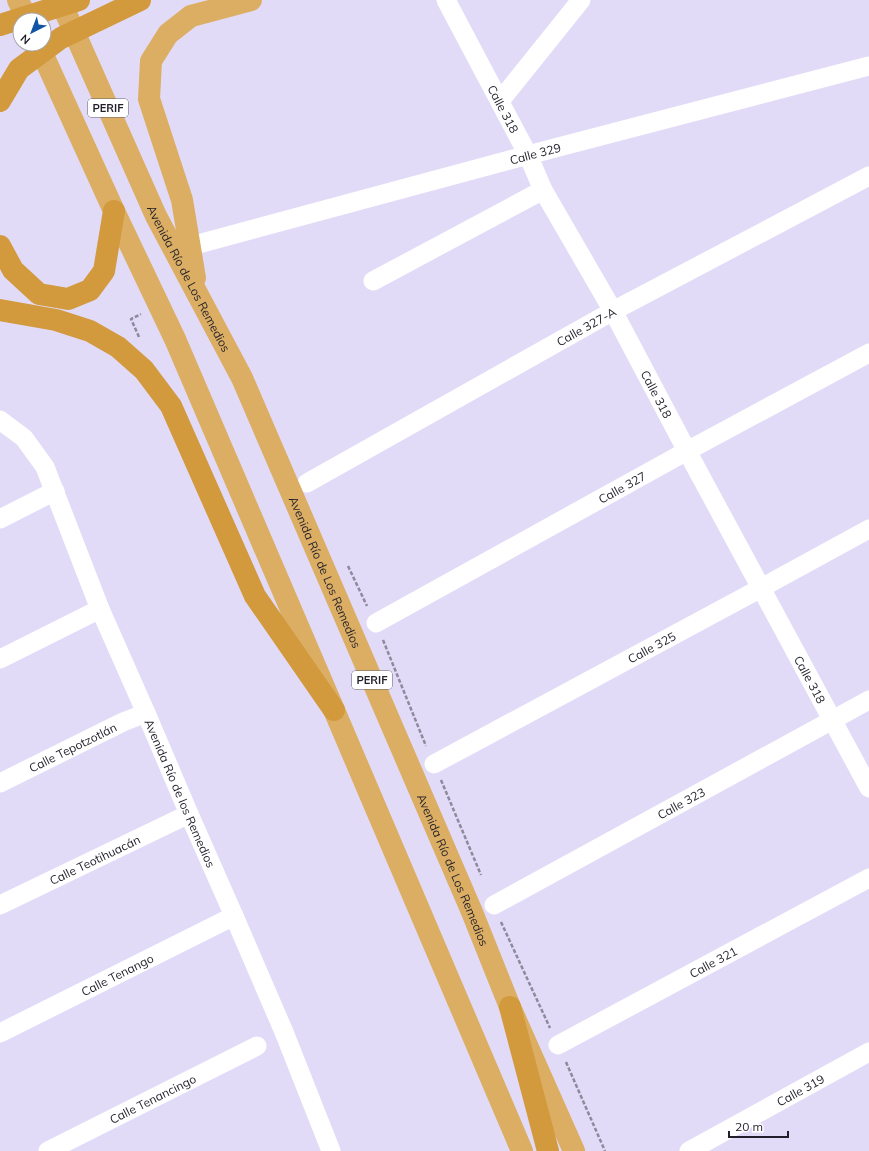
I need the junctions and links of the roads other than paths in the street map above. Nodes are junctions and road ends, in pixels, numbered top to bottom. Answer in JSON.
{"nodes":[{"id":1,"x":18,"y":0,"type":"edge"},
{"id":2,"x":60,"y":0,"type":"edge"},
{"id":3,"x":79,"y":0,"type":"edge"},
{"id":4,"x":140,"y":0,"type":"edge"},
{"id":5,"x":251,"y":0,"type":"edge"},
{"id":6,"x":446,"y":0,"type":"edge"},
{"id":7,"x":582,"y":0,"type":"edge"},
{"id":8,"x":24,"y":12,"type":"edge"},
{"id":9,"x":0,"y":25,"type":"edge"},
{"id":10,"x":42,"y":52,"type":"edge"},
{"id":11,"x":869,"y":66,"type":"edge"},
{"id":12,"x":0,"y":101,"type":"edge"},
{"id":13,"x":500,"y":101,"type":"junction"},
{"id":14,"x":528,"y":155,"type":"junction"},
{"id":15,"x":869,"y":176,"type":"edge"},
{"id":16,"x":543,"y":190,"type":"junction"},
{"id":17,"x":114,"y":211,"type":"junction"},
{"id":18,"x":202,"y":243,"type":"dead end"},
{"id":19,"x":0,"y":246,"type":"edge"},
{"id":20,"x":372,"y":282,"type":"dead end"},
{"id":21,"x":198,"y":295,"type":"junction"},
{"id":22,"x":0,"y":310,"type":"edge"},
{"id":23,"x":613,"y":311,"type":"junction"},
{"id":24,"x":869,"y":352,"type":"edge"},
{"id":25,"x":0,"y":420,"type":"edge"},
{"id":26,"x":687,"y":451,"type":"junction"},
{"id":27,"x":307,"y":483,"type":"dead end"},
{"id":28,"x":55,"y":492,"type":"junction"},
{"id":29,"x":0,"y":519,"type":"edge"},
{"id":30,"x":869,"y":529,"type":"edge"},
{"id":31,"x":762,"y":588,"type":"junction"},
{"id":32,"x":100,"y":609,"type":"junction"},
{"id":33,"x":376,"y":624,"type":"dead end"},
{"id":34,"x":0,"y":659,"type":"edge"},
{"id":35,"x":869,"y":700,"type":"edge"},
{"id":36,"x":334,"y":710,"type":"junction"},
{"id":37,"x":146,"y":713,"type":"junction"},
{"id":38,"x":832,"y":720,"type":"junction"},
{"id":39,"x":434,"y":764,"type":"dead end"},
{"id":40,"x":0,"y":783,"type":"edge"},
{"id":41,"x":869,"y":788,"type":"edge"},
{"id":42,"x":189,"y":814,"type":"junction"},
{"id":43,"x":869,"y":878,"type":"edge"},
{"id":44,"x":0,"y":905,"type":"edge"},
{"id":45,"x":494,"y":905,"type":"dead end"},
{"id":46,"x":234,"y":916,"type":"junction"},
{"id":47,"x":510,"y":1007,"type":"junction"},
{"id":48,"x":0,"y":1033,"type":"edge"},
{"id":49,"x":558,"y":1045,"type":"dead end"},
{"id":50,"x":257,"y":1046,"type":"dead end"},
{"id":51,"x":869,"y":1052,"type":"edge"},
{"id":52,"x":329,"y":1150,"type":"edge"},
{"id":53,"x":48,"y":1151,"type":"edge"},
{"id":54,"x":522,"y":1151,"type":"edge"},
{"id":55,"x":548,"y":1151,"type":"edge"},
{"id":56,"x":574,"y":1151,"type":"edge"},
{"id":57,"x":689,"y":1151,"type":"edge"}],
"edges":[{"from":1,"to":8,"type":"highway"},
{"from":2,"to":21,"type":"highway","name":"Avenida Río de Los Remedios","number":"PERIF"},
{"from":3,"to":9,"type":"highway"},
{"from":4,"to":12,"type":"highway"},
{"from":5,"to":21,"type":"highway"},
{"from":6,"to":13,"type":"street","name":"Calle 318"},
{"from":7,"to":13,"type":"street"},
{"from":10,"to":17,"type":"highway","number":"PERIF"},
{"from":11,"to":14,"type":"street","name":"Calle 329"},
{"from":13,"to":14,"type":"street","name":"Calle 318"},
{"from":14,"to":16,"type":"street","name":"Calle 318"},
{"from":14,"to":18,"type":"street","name":"Calle 329"},
{"from":15,"to":23,"type":"street","name":"Calle 327-A"},
{"from":16,"to":20,"type":"street"},
{"from":16,"to":23,"type":"street","name":"Calle 318"},
{"from":17,"to":19,"type":"highway"},
{"from":17,"to":36,"type":"highway","number":"PERIF"},
{"from":21,"to":47,"type":"highway","name":"Avenida Río de Los Remedios","number":"PERIF"},
{"from":22,"to":36,"type":"highway"},
{"from":23,"to":26,"type":"street","name":"Calle 318"},
{"from":23,"to":27,"type":"street","name":"Calle 327-A"},
{"from":24,"to":26,"type":"street","name":"Calle 327"},
{"from":25,"to":28,"type":"street","name":"Avenida Río de los Remedios"},
{"from":26,"to":31,"type":"street","name":"Calle 318"},
{"from":26,"to":33,"type":"street","name":"Calle 327"},
{"from":28,"to":29,"type":"street"},
{"from":28,"to":32,"type":"street","name":"Avenida Río de los Remedios"},
{"from":30,"to":31,"type":"street","name":"Calle 325"},
{"from":31,"to":38,"type":"street","name":"Calle 318"},
{"from":31,"to":39,"type":"street","name":"Calle 325"},
{"from":32,"to":34,"type":"street"},
{"from":32,"to":37,"type":"street","name":"Avenida Río de los Remedios"},
{"from":35,"to":38,"type":"street","name":"Calle 323"},
{"from":36,"to":54,"type":"highway","number":"PERIF"},
{"from":37,"to":40,"type":"street","name":"Calle Tepotzotlán"},
{"from":37,"to":42,"type":"street","name":"Avenida Río de los Remedios"},
{"from":38,"to":41,"type":"street","name":"Calle 318"},
{"from":38,"to":45,"type":"street","name":"Calle 323"},
{"from":42,"to":44,"type":"street","name":"Calle Teotihuacán"},
{"from":42,"to":46,"type":"street","name":"Avenida Río de los Remedios"},
{"from":43,"to":49,"type":"street","name":"Calle 321"},
{"from":46,"to":48,"type":"street","name":"Calle Tenango"},
{"from":46,"to":52,"type":"street","name":"Avenida Río de los Remedios"},
{"from":47,"to":55,"type":"highway"},
{"from":47,"to":56,"type":"highway","name":"Avenida Río de Los Remedios","number":"PERIF"},
{"from":50,"to":53,"type":"street","name":"Calle Tenancingo"},
{"from":51,"to":57,"type":"street","name":"Calle 319"}]}
